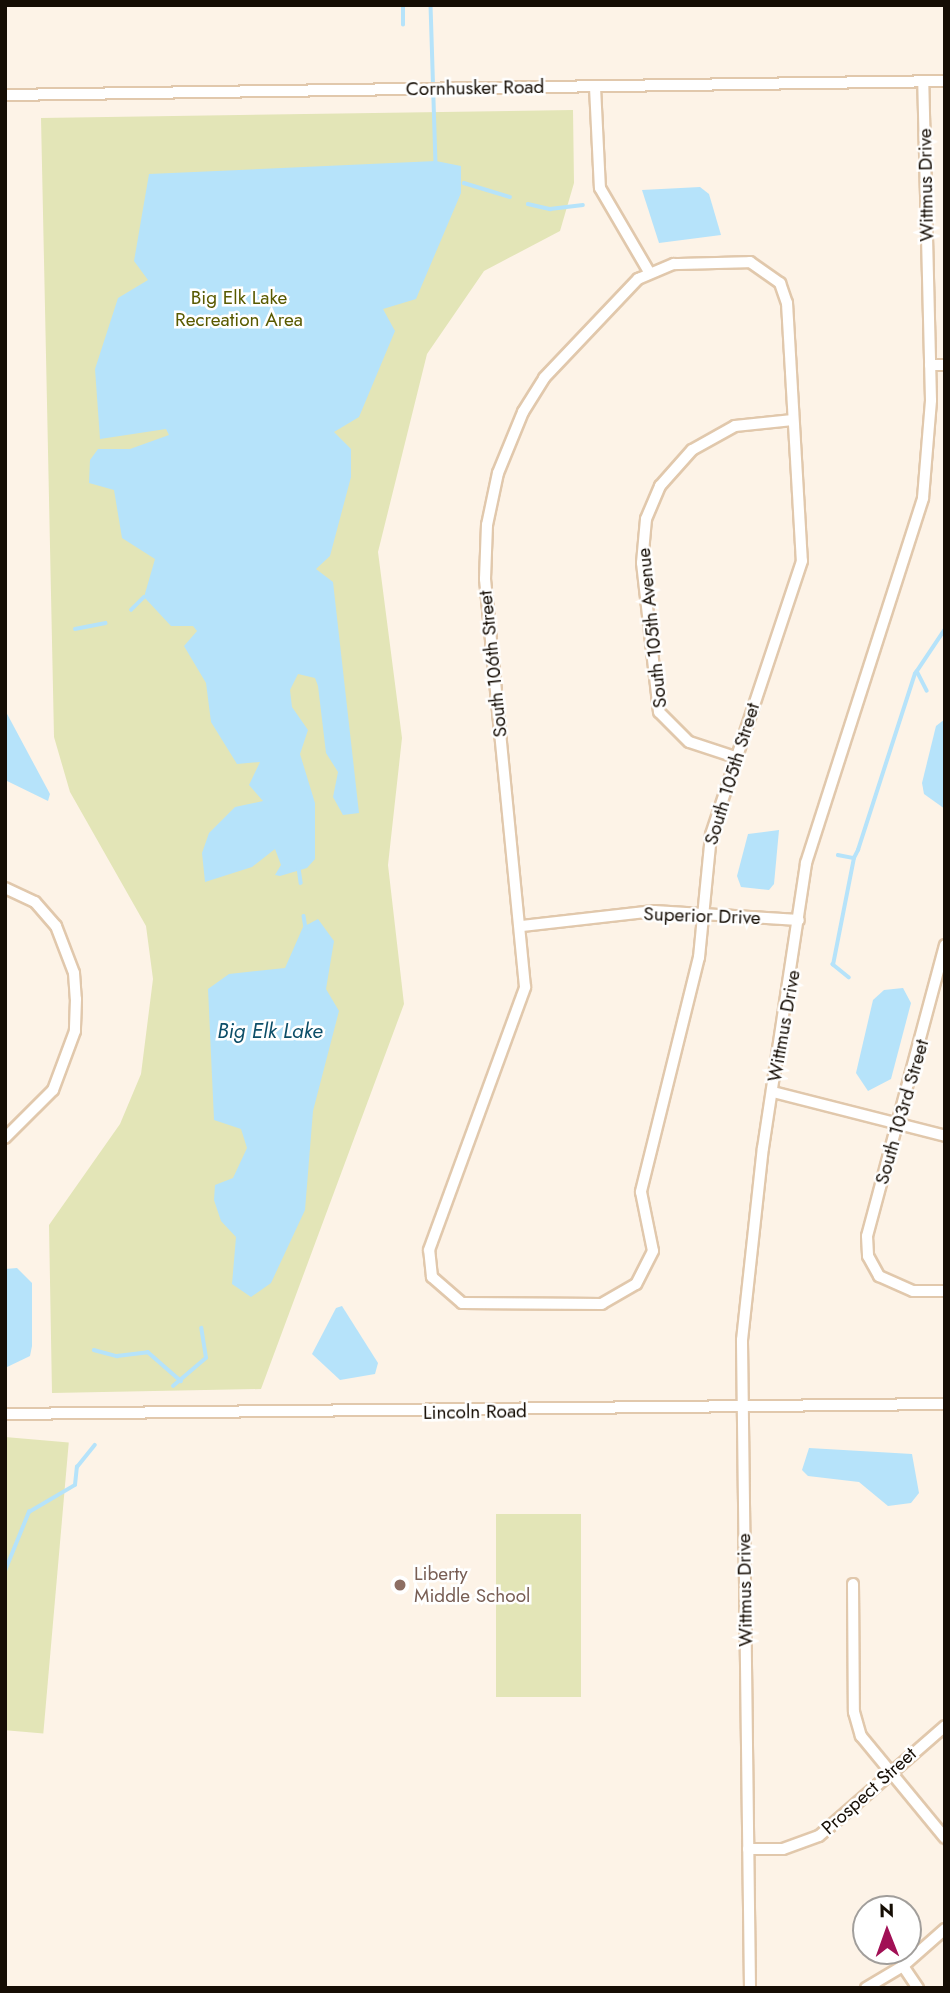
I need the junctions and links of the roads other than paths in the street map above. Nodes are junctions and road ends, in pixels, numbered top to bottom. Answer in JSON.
{"nodes":[{"id":1,"x":923,"y":81,"type":"junction"},
{"id":2,"x":945,"y":81,"type":"edge"},
{"id":3,"x":595,"y":87,"type":"junction"},
{"id":4,"x":5,"y":96,"type":"edge"},
{"id":5,"x":649,"y":272,"type":"junction"},
{"id":6,"x":930,"y":365,"type":"junction"},
{"id":7,"x":945,"y":365,"type":"edge"},
{"id":8,"x":793,"y":420,"type":"junction"},
{"id":9,"x":736,"y":757,"type":"junction"},
{"id":10,"x":5,"y":888,"type":"edge"},
{"id":11,"x":701,"y":914,"type":"junction"},
{"id":12,"x":799,"y":920,"type":"junction"},
{"id":13,"x":522,"y":926,"type":"junction"},
{"id":14,"x":945,"y":945,"type":"edge"},
{"id":15,"x":942,"y":973,"type":"edge"},
{"id":16,"x":773,"y":1092,"type":"junction"},
{"id":17,"x":899,"y":1124,"type":"junction"},
{"id":18,"x":945,"y":1136,"type":"edge"},
{"id":19,"x":5,"y":1138,"type":"edge"},
{"id":20,"x":440,"y":1289,"type":"joint"},
{"id":21,"x":945,"y":1291,"type":"edge"},
{"id":22,"x":945,"y":1404,"type":"edge"},
{"id":23,"x":743,"y":1407,"type":"junction"},
{"id":24,"x":5,"y":1414,"type":"edge"},
{"id":25,"x":853,"y":1584,"type":"dead end"},
{"id":26,"x":945,"y":1726,"type":"edge"},
{"id":27,"x":888,"y":1774,"type":"junction"},
{"id":28,"x":945,"y":1838,"type":"edge"},
{"id":29,"x":748,"y":1849,"type":"junction"},
{"id":30,"x":945,"y":1929,"type":"edge"},
{"id":31,"x":904,"y":1966,"type":"junction"},
{"id":32,"x":750,"y":1988,"type":"edge"},
{"id":33,"x":866,"y":1988,"type":"edge"},
{"id":34,"x":918,"y":1988,"type":"edge"}],
"edges":[{"from":1,"to":2,"type":"street","name":"Cornhusker Road"},
{"from":1,"to":3,"type":"street","name":"Cornhusker Road"},
{"from":1,"to":6,"type":"street","name":"Wittmus Drive"},
{"from":3,"to":4,"type":"street","name":"Cornhusker Road"},
{"from":3,"to":5,"type":"street"},
{"from":5,"to":8,"type":"street","name":"South 105th Street"},
{"from":5,"to":13,"type":"street","name":"South 106th Street"},
{"from":6,"to":7,"type":"street"},
{"from":6,"to":12,"type":"street","name":"Wittmus Drive"},
{"from":8,"to":9,"type":"street","name":"South 105th Street"},
{"from":8,"to":9,"type":"street","name":"South 105th Avenue"},
{"from":9,"to":11,"type":"street","name":"South 105th Street"},
{"from":10,"to":19,"type":"street"},
{"from":11,"to":12,"type":"street","name":"Superior Drive"},
{"from":11,"to":13,"type":"street","name":"Superior Drive"},
{"from":11,"to":20,"type":"street","name":"South 105th Street"},
{"from":12,"to":16,"type":"street","name":"Wittmus Drive"},
{"from":13,"to":20,"type":"street","name":"South 106th Street"},
{"from":14,"to":15,"type":"street","name":"South 103rd Street"},
{"from":15,"to":17,"type":"street","name":"South 103rd Street"},
{"from":16,"to":17,"type":"street"},
{"from":16,"to":23,"type":"street","name":"Wittmus Drive"},
{"from":17,"to":18,"type":"street"},
{"from":17,"to":21,"type":"street","name":"South 103rd Street"},
{"from":22,"to":23,"type":"street","name":"Lincoln Road"},
{"from":23,"to":24,"type":"street","name":"Lincoln Road"},
{"from":23,"to":29,"type":"street","name":"Wittmus Drive"},
{"from":25,"to":27,"type":"street"},
{"from":26,"to":27,"type":"street","name":"Prospect Street"},
{"from":27,"to":28,"type":"street"},
{"from":27,"to":29,"type":"street","name":"Prospect Street"},
{"from":29,"to":32,"type":"street","name":"Wittmus Drive"},
{"from":30,"to":31,"type":"street"},
{"from":31,"to":33,"type":"street"},
{"from":31,"to":34,"type":"street"}]}
